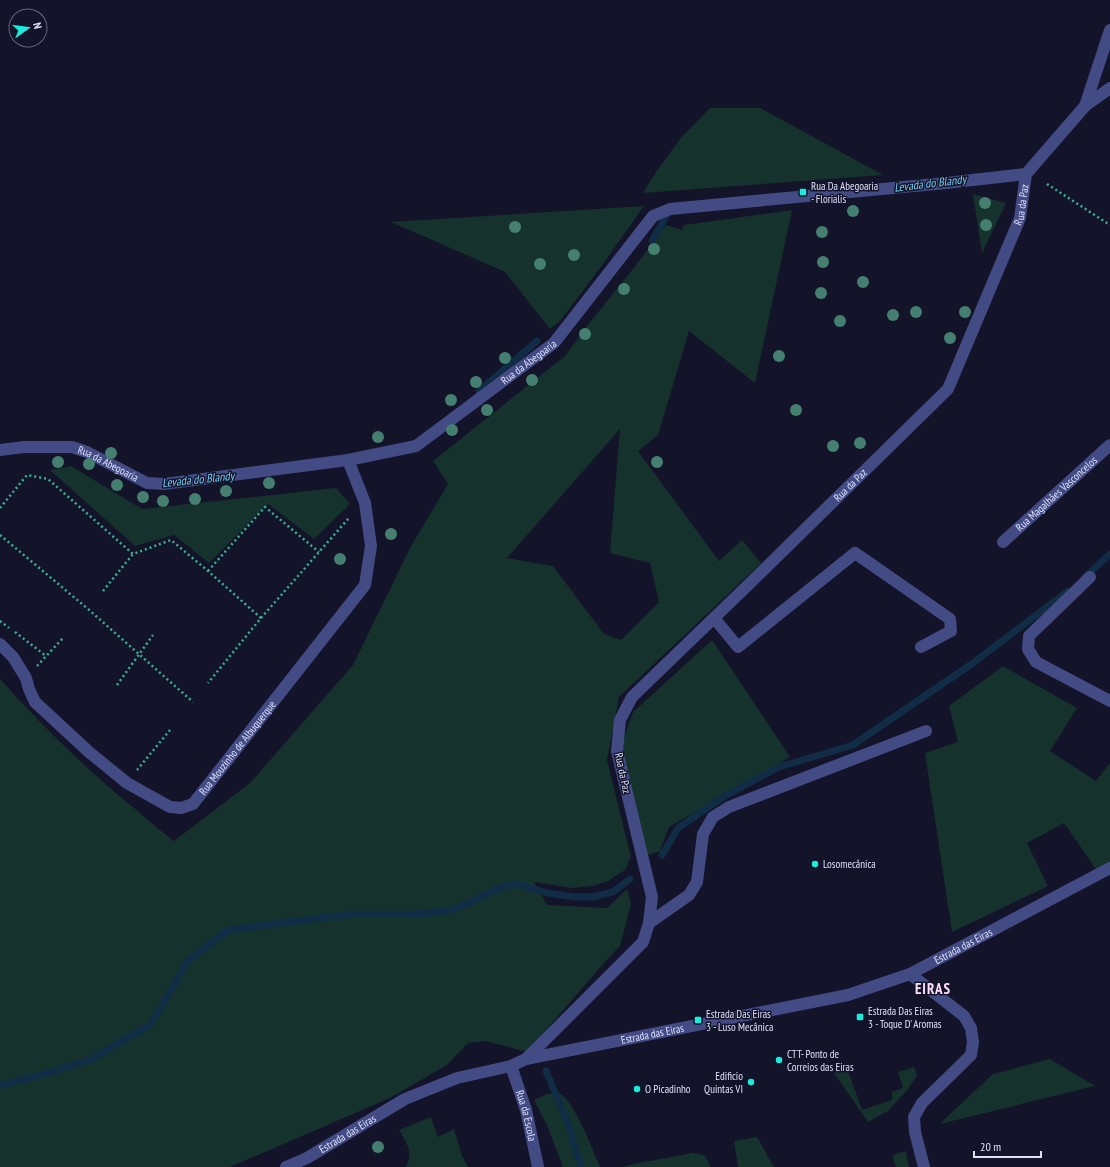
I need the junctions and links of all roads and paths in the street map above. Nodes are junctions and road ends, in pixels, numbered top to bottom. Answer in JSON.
{"nodes":[{"id":1,"x":1110,"y":30,"type":"edge"},
{"id":2,"x":1110,"y":88,"type":"edge"},
{"id":3,"x":1085,"y":106,"type":"junction"},
{"id":4,"x":1026,"y":174,"type":"junction"},
{"id":5,"x":1047,"y":184,"type":"dead end"},
{"id":6,"x":1110,"y":225,"type":"edge"},
{"id":7,"x":1110,"y":445,"type":"edge"},
{"id":8,"x":0,"y":450,"type":"edge"},
{"id":9,"x":348,"y":460,"type":"junction"},
{"id":10,"x":0,"y":508,"type":"edge"},
{"id":11,"x":349,"y":518,"type":"dead end"},
{"id":12,"x":0,"y":535,"type":"edge"},
{"id":13,"x":1003,"y":542,"type":"dead end"},
{"id":14,"x":319,"y":552,"type":"junction"},
{"id":15,"x":134,"y":554,"type":"junction"},
{"id":16,"x":208,"y":571,"type":"junction"},
{"id":17,"x":1090,"y":577,"type":"dead end"},
{"id":18,"x":103,"y":591,"type":"dead end"},
{"id":19,"x":261,"y":618,"type":"junction"},
{"id":20,"x":714,"y":618,"type":"junction"},
{"id":21,"x":0,"y":621,"type":"edge"},
{"id":22,"x":153,"y":635,"type":"dead end"},
{"id":23,"x":63,"y":638,"type":"dead end"},
{"id":24,"x":0,"y":644,"type":"edge"},
{"id":25,"x":921,"y":647,"type":"dead end"},
{"id":26,"x":139,"y":654,"type":"junction"},
{"id":27,"x":46,"y":656,"type":"junction"},
{"id":28,"x":26,"y":678,"type":"junction"},
{"id":29,"x":208,"y":683,"type":"dead end"},
{"id":30,"x":117,"y":685,"type":"dead end"},
{"id":31,"x":1110,"y":701,"type":"edge"},
{"id":32,"x":193,"y":702,"type":"dead end"},
{"id":33,"x":170,"y":730,"type":"dead end"},
{"id":34,"x":926,"y":731,"type":"dead end"},
{"id":35,"x":127,"y":783,"type":"junction"},
{"id":36,"x":1110,"y":868,"type":"edge"},
{"id":37,"x":649,"y":923,"type":"junction"},
{"id":38,"x":910,"y":974,"type":"junction"},
{"id":39,"x":526,"y":1059,"type":"junction"},
{"id":40,"x":511,"y":1066,"type":"junction"},
{"id":41,"x":286,"y":1167,"type":"edge"},
{"id":42,"x":538,"y":1167,"type":"edge"},
{"id":43,"x":924,"y":1167,"type":"edge"}],
"edges":[{"from":1,"to":3,"type":"street","name":"Rua da Paz"},
{"from":2,"to":3,"type":"street"},
{"from":3,"to":4,"type":"street","name":"Rua da Paz"},
{"from":4,"to":9,"type":"street","name":"Rua da Abegoaria"},
{"from":4,"to":20,"type":"street","name":"Rua da Paz"},
{"from":5,"to":6,"type":"path"},
{"from":7,"to":13,"type":"street","name":"Rua Magalhães Vasconcelos"},
{"from":8,"to":9,"type":"street","name":"Rua da Abegoaria"},
{"from":9,"to":35,"type":"street","name":"Rua Mouzinho de Albuquerque"},
{"from":10,"to":15,"type":"path"},
{"from":11,"to":14,"type":"path"},
{"from":12,"to":26,"type":"path"},
{"from":14,"to":16,"type":"path"},
{"from":14,"to":19,"type":"path"},
{"from":15,"to":16,"type":"path"},
{"from":15,"to":18,"type":"path"},
{"from":16,"to":19,"type":"path"},
{"from":17,"to":31,"type":"street"},
{"from":19,"to":29,"type":"path"},
{"from":20,"to":25,"type":"street"},
{"from":20,"to":37,"type":"street","name":"Rua da Paz"},
{"from":21,"to":27,"type":"path"},
{"from":22,"to":26,"type":"path"},
{"from":23,"to":27,"type":"path"},
{"from":24,"to":28,"type":"street","name":"Rua Mouzinho de Albuquerque"},
{"from":26,"to":30,"type":"path"},
{"from":26,"to":32,"type":"path"},
{"from":27,"to":28,"type":"path"},
{"from":28,"to":35,"type":"street","name":"Rua Mouzinho de Albuquerque"},
{"from":33,"to":35,"type":"path"},
{"from":34,"to":37,"type":"street"},
{"from":36,"to":38,"type":"street","name":"Estrada das Eiras"},
{"from":37,"to":39,"type":"street","name":"Rua da Paz"},
{"from":38,"to":39,"type":"street","name":"Estrada das Eiras"},
{"from":38,"to":43,"type":"street"},
{"from":39,"to":40,"type":"street","name":"Estrada das Eiras"},
{"from":40,"to":41,"type":"street","name":"Estrada das Eiras"},
{"from":40,"to":42,"type":"street","name":"Rua da Escola"}]}
